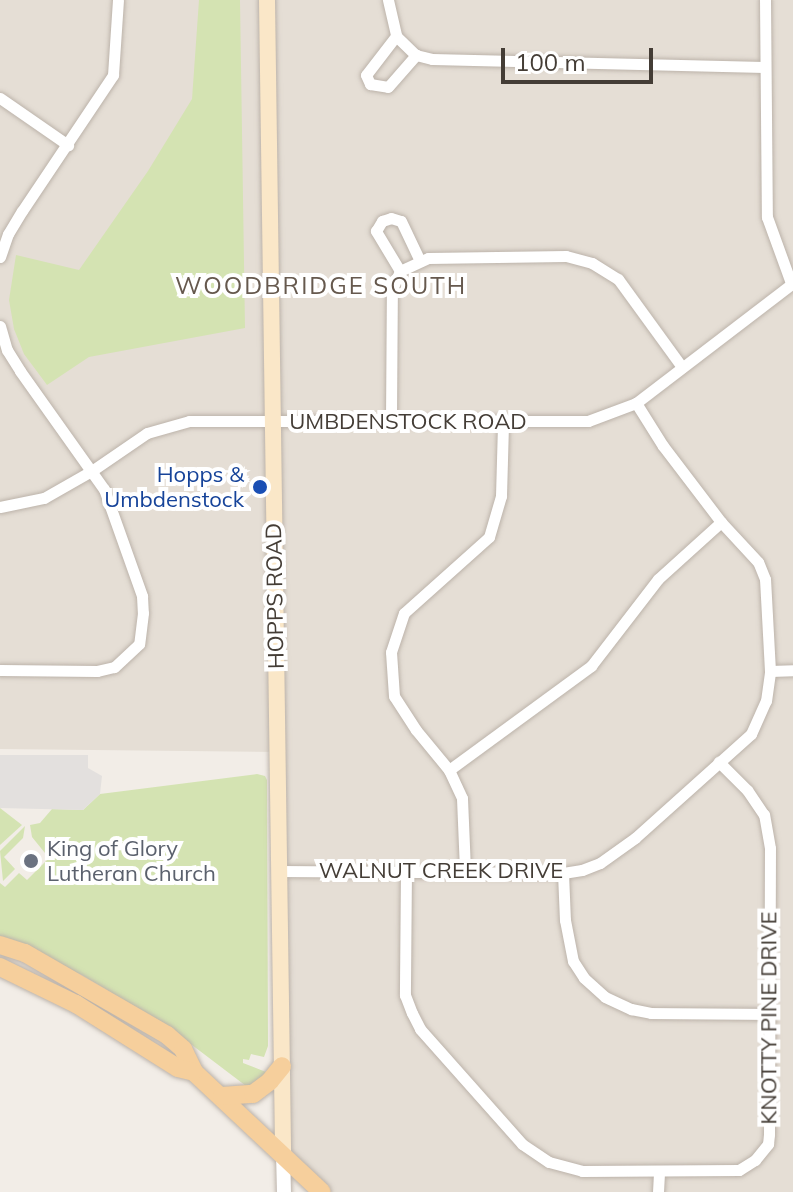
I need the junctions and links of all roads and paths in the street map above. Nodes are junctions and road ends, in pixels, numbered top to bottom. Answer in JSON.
{"nodes":[{"id":1,"x":118,"y":0,"type":"edge"},
{"id":2,"x":267,"y":0,"type":"edge"},
{"id":3,"x":388,"y":0,"type":"edge"},
{"id":4,"x":765,"y":0,"type":"edge"},
{"id":5,"x":396,"y":36,"type":"junction"},
{"id":6,"x":416,"y":55,"type":"junction"},
{"id":7,"x":764,"y":67,"type":"junction"},
{"id":8,"x":0,"y":98,"type":"edge"},
{"id":9,"x":68,"y":145,"type":"junction"},
{"id":10,"x":0,"y":257,"type":"edge"},
{"id":11,"x":420,"y":261,"type":"junction"},
{"id":12,"x":400,"y":271,"type":"junction"},
{"id":13,"x":792,"y":283,"type":"edge"},
{"id":14,"x":0,"y":326,"type":"edge"},
{"id":15,"x":682,"y":367,"type":"junction"},
{"id":16,"x":636,"y":403,"type":"junction"},
{"id":17,"x":391,"y":419,"type":"junction"},
{"id":18,"x":273,"y":421,"type":"junction"},
{"id":19,"x":503,"y":423,"type":"junction"},
{"id":20,"x":93,"y":470,"type":"junction"},
{"id":21,"x":0,"y":507,"type":"edge"},
{"id":22,"x":721,"y":522,"type":"junction"},
{"id":23,"x":0,"y":670,"type":"edge"},
{"id":24,"x":793,"y":670,"type":"edge"},
{"id":25,"x":770,"y":671,"type":"junction"},
{"id":26,"x":719,"y":762,"type":"junction"},
{"id":27,"x":449,"y":770,"type":"junction"},
{"id":28,"x":406,"y":870,"type":"junction"},
{"id":29,"x":465,"y":870,"type":"junction"},
{"id":30,"x":279,"y":871,"type":"junction"},
{"id":31,"x":563,"y":873,"type":"junction"},
{"id":32,"x":0,"y":945,"type":"edge"},
{"id":33,"x":0,"y":967,"type":"edge"},
{"id":34,"x":769,"y":1014,"type":"junction"},
{"id":35,"x":282,"y":1066,"type":"junction"},
{"id":36,"x":194,"y":1072,"type":"junction"},
{"id":37,"x":222,"y":1096,"type":"junction"},
{"id":38,"x":283,"y":1152,"type":"junction"},
{"id":39,"x":659,"y":1171,"type":"junction"},
{"id":40,"x":284,"y":1192,"type":"edge"},
{"id":41,"x":322,"y":1192,"type":"edge"},
{"id":42,"x":658,"y":1192,"type":"edge"}],
"edges":[{"from":1,"to":9,"type":"street"},
{"from":2,"to":18,"type":"main road","name":"HOPPS ROAD"},
{"from":3,"to":5,"type":"street"},
{"from":4,"to":7,"type":"street"},
{"from":5,"to":6,"type":"street"},
{"from":5,"to":6,"type":"street"},
{"from":6,"to":7,"type":"street"},
{"from":7,"to":13,"type":"street"},
{"from":8,"to":9,"type":"street"},
{"from":9,"to":10,"type":"street"},
{"from":11,"to":12,"type":"street"},
{"from":11,"to":12,"type":"street"},
{"from":11,"to":15,"type":"street"},
{"from":12,"to":17,"type":"street"},
{"from":13,"to":15,"type":"street","name":"UMBDENSTOCK ROAD"},
{"from":14,"to":20,"type":"street"},
{"from":15,"to":16,"type":"street","name":"UMBDENSTOCK ROAD"},
{"from":16,"to":19,"type":"street","name":"UMBDENSTOCK ROAD"},
{"from":16,"to":22,"type":"street","name":"WALNUT CREEK DRIVE"},
{"from":17,"to":18,"type":"street","name":"UMBDENSTOCK ROAD"},
{"from":17,"to":19,"type":"street","name":"UMBDENSTOCK ROAD"},
{"from":18,"to":20,"type":"street","name":"UMBDENSTOCK ROAD"},
{"from":18,"to":30,"type":"main road","name":"HOPPS ROAD"},
{"from":19,"to":27,"type":"street"},
{"from":20,"to":21,"type":"street","name":"UMBDENSTOCK ROAD"},
{"from":20,"to":23,"type":"street"},
{"from":22,"to":25,"type":"street","name":"WALNUT CREEK DRIVE"},
{"from":22,"to":27,"type":"street"},
{"from":24,"to":25,"type":"street"},
{"from":25,"to":26,"type":"street","name":"WALNUT CREEK DRIVE"},
{"from":26,"to":31,"type":"street","name":"WALNUT CREEK DRIVE"},
{"from":26,"to":34,"type":"street","name":"KNOTTY PINE DRIVE"},
{"from":27,"to":29,"type":"street"},
{"from":28,"to":29,"type":"street","name":"WALNUT CREEK DRIVE"},
{"from":28,"to":30,"type":"street","name":"WALNUT CREEK DRIVE"},
{"from":28,"to":39,"type":"street","name":"KNOTTY PINE DRIVE"},
{"from":29,"to":31,"type":"street","name":"WALNUT CREEK DRIVE"},
{"from":30,"to":35,"type":"main road","name":"HOPPS ROAD"},
{"from":31,"to":34,"type":"street"},
{"from":32,"to":36,"type":"main road"},
{"from":33,"to":36,"type":"main road"},
{"from":34,"to":39,"type":"street","name":"KNOTTY PINE DRIVE"},
{"from":35,"to":37,"type":"main road"},
{"from":35,"to":38,"type":"main road","name":"HOPPS ROAD"},
{"from":36,"to":37,"type":"main road"},
{"from":37,"to":38,"type":"main road"},
{"from":38,"to":40,"type":"street","name":"HOPPS ROAD"},
{"from":38,"to":41,"type":"main road"},
{"from":39,"to":42,"type":"street"}]}
